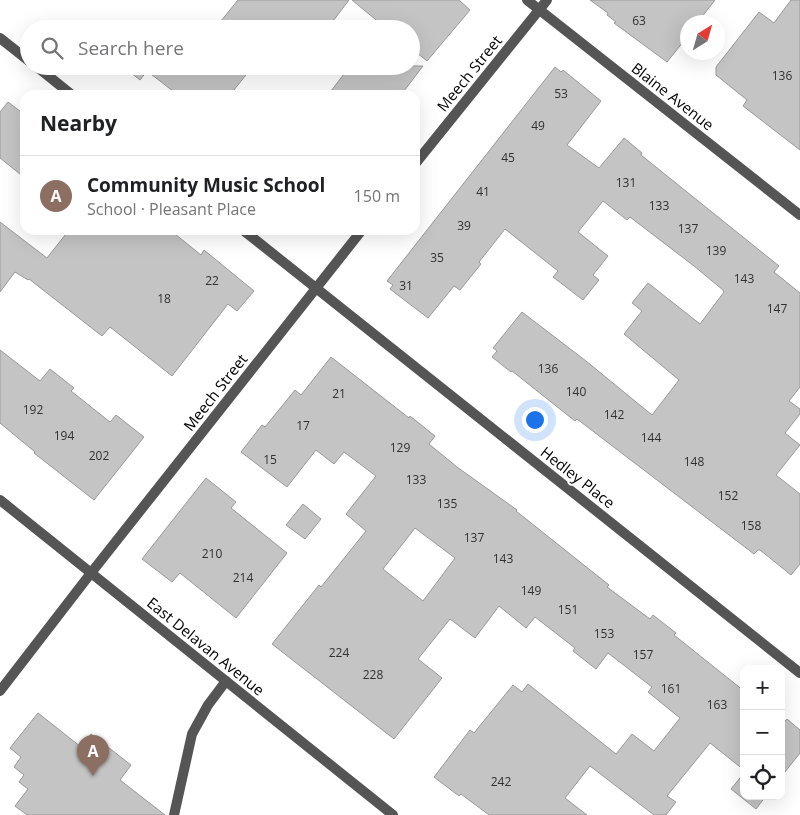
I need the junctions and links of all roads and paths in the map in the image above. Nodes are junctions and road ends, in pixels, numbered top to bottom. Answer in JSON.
{"nodes":[{"id":1,"x":527,"y":0,"type":"edge"},
{"id":2,"x":547,"y":0,"type":"edge"},
{"id":3,"x":539,"y":10,"type":"junction"},
{"id":4,"x":0,"y":38,"type":"edge"},
{"id":5,"x":20,"y":54,"type":"edge"},
{"id":6,"x":47,"y":75,"type":"edge"},
{"id":7,"x":66,"y":90,"type":"edge"},
{"id":8,"x":420,"y":158,"type":"edge"},
{"id":9,"x":800,"y":215,"type":"edge"},
{"id":10,"x":249,"y":235,"type":"edge"},
{"id":11,"x":358,"y":235,"type":"edge"},
{"id":12,"x":316,"y":288,"type":"junction"},
{"id":13,"x":0,"y":500,"type":"edge"},
{"id":14,"x":91,"y":573,"type":"junction"},
{"id":15,"x":800,"y":673,"type":"edge"},
{"id":16,"x":226,"y":681,"type":"junction"},
{"id":17,"x":0,"y":691,"type":"edge"},
{"id":18,"x":174,"y":815,"type":"edge"},
{"id":19,"x":393,"y":815,"type":"edge"}],
"edges":[{"from":1,"to":3,"type":"street","name":"Blaine Avenue"},
{"from":2,"to":3,"type":"street","name":"Meech Street"},
{"from":3,"to":8,"type":"street","name":"Meech Street"},
{"from":3,"to":9,"type":"street","name":"Blaine Avenue"},
{"from":4,"to":5,"type":"street"},
{"from":6,"to":7,"type":"street"},
{"from":10,"to":12,"type":"street","name":"Hedley Place"},
{"from":11,"to":12,"type":"street","name":"Meech Street"},
{"from":12,"to":14,"type":"street","name":"Meech Street"},
{"from":12,"to":15,"type":"street","name":"Hedley Place"},
{"from":13,"to":14,"type":"street","name":"East Delavan Avenue"},
{"from":14,"to":16,"type":"street","name":"East Delavan Avenue"},
{"from":14,"to":17,"type":"street","name":"Meech Street"},
{"from":16,"to":18,"type":"street"},
{"from":16,"to":19,"type":"street","name":"East Delavan Avenue"}]}
